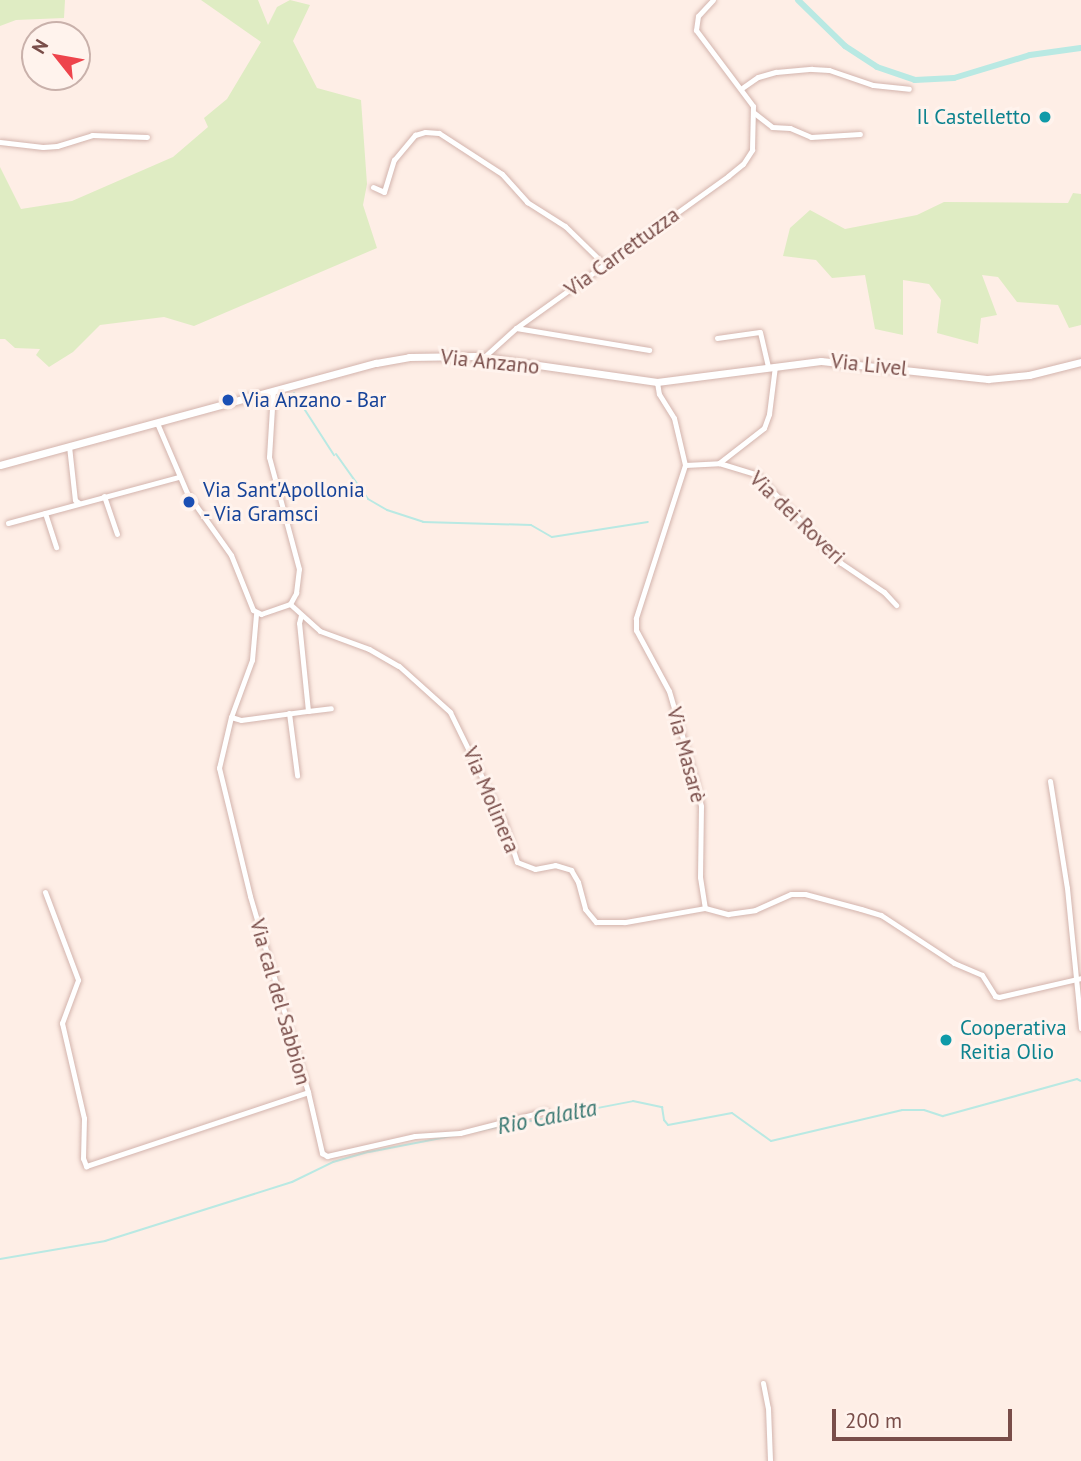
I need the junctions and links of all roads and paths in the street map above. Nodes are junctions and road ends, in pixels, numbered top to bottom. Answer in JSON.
{"nodes":[{"id":1,"x":713,"y":0,"type":"edge"},
{"id":2,"x":742,"y":88,"type":"junction"},
{"id":3,"x":909,"y":89,"type":"dead end"},
{"id":4,"x":753,"y":112,"type":"junction"},
{"id":5,"x":860,"y":134,"type":"dead end"},
{"id":6,"x":147,"y":137,"type":"dead end"},
{"id":7,"x":0,"y":142,"type":"edge"},
{"id":8,"x":373,"y":187,"type":"dead end"},
{"id":9,"x":604,"y":264,"type":"junction"},
{"id":10,"x":516,"y":328,"type":"junction"},
{"id":11,"x":717,"y":338,"type":"dead end"},
{"id":12,"x":649,"y":349,"type":"dead end"},
{"id":13,"x":484,"y":357,"type":"junction"},
{"id":14,"x":1081,"y":362,"type":"edge"},
{"id":15,"x":771,"y":367,"type":"junction"},
{"id":16,"x":657,"y":383,"type":"junction"},
{"id":17,"x":273,"y":391,"type":"junction"},
{"id":18,"x":157,"y":423,"type":"junction"},
{"id":19,"x":69,"y":446,"type":"junction"},
{"id":20,"x":719,"y":463,"type":"junction"},
{"id":21,"x":0,"y":465,"type":"edge"},
{"id":22,"x":685,"y":466,"type":"junction"},
{"id":23,"x":179,"y":478,"type":"junction"},
{"id":24,"x":104,"y":496,"type":"junction"},
{"id":25,"x":79,"y":503,"type":"junction"},
{"id":26,"x":45,"y":513,"type":"junction"},
{"id":27,"x":8,"y":523,"type":"dead end"},
{"id":28,"x":117,"y":534,"type":"dead end"},
{"id":29,"x":56,"y":547,"type":"dead end"},
{"id":30,"x":290,"y":604,"type":"junction"},
{"id":31,"x":896,"y":605,"type":"dead end"},
{"id":32,"x":256,"y":614,"type":"junction"},
{"id":33,"x":301,"y":615,"type":"junction"},
{"id":34,"x":331,"y":708,"type":"dead end"},
{"id":35,"x":308,"y":710,"type":"junction"},
{"id":36,"x":289,"y":713,"type":"junction"},
{"id":37,"x":231,"y":717,"type":"junction"},
{"id":38,"x":297,"y":775,"type":"dead end"},
{"id":39,"x":1050,"y":782,"type":"dead end"},
{"id":40,"x":45,"y":892,"type":"dead end"},
{"id":41,"x":705,"y":908,"type":"junction"},
{"id":42,"x":1079,"y":979,"type":"edge"},
{"id":43,"x":1081,"y":1028,"type":"edge"},
{"id":44,"x":308,"y":1092,"type":"junction"},
{"id":45,"x":546,"y":1111,"type":"dead end"},
{"id":46,"x":764,"y":1383,"type":"dead end"},
{"id":47,"x":770,"y":1461,"type":"edge"}],
"edges":[{"from":1,"to":2,"type":"street"},
{"from":2,"to":3,"type":"street"},
{"from":2,"to":4,"type":"street"},
{"from":4,"to":5,"type":"street"},
{"from":4,"to":9,"type":"street","name":"Via Carrettuzza"},
{"from":6,"to":7,"type":"street"},
{"from":8,"to":9,"type":"street"},
{"from":9,"to":10,"type":"street","name":"Via Carrettuzza"},
{"from":10,"to":12,"type":"street"},
{"from":10,"to":13,"type":"street","name":"Via Carrettuzza"},
{"from":11,"to":15,"type":"street"},
{"from":13,"to":16,"type":"main road","name":"Via Anzano"},
{"from":13,"to":17,"type":"main road","name":"Via Anzano"},
{"from":14,"to":15,"type":"main road","name":"Via Livel"},
{"from":15,"to":16,"type":"main road","name":"Via Livel"},
{"from":15,"to":20,"type":"street"},
{"from":16,"to":22,"type":"street"},
{"from":17,"to":18,"type":"main road","name":"Via Anzano"},
{"from":17,"to":30,"type":"street"},
{"from":18,"to":19,"type":"main road","name":"Via Anzano"},
{"from":18,"to":23,"type":"street"},
{"from":19,"to":21,"type":"main road","name":"Via Anzano"},
{"from":19,"to":25,"type":"street"},
{"from":20,"to":22,"type":"street","name":"Via dei Roveri"},
{"from":20,"to":31,"type":"street","name":"Via dei Roveri"},
{"from":22,"to":41,"type":"street","name":"Via Masarè"},
{"from":23,"to":24,"type":"street"},
{"from":23,"to":32,"type":"street"},
{"from":24,"to":25,"type":"street"},
{"from":24,"to":28,"type":"street"},
{"from":25,"to":26,"type":"street"},
{"from":26,"to":27,"type":"street"},
{"from":26,"to":29,"type":"street"},
{"from":30,"to":32,"type":"street"},
{"from":30,"to":33,"type":"street","name":"Via Molinera"},
{"from":32,"to":37,"type":"street"},
{"from":33,"to":35,"type":"street"},
{"from":33,"to":41,"type":"street","name":"Via Molinera"},
{"from":34,"to":35,"type":"street"},
{"from":35,"to":36,"type":"street"},
{"from":36,"to":37,"type":"street"},
{"from":36,"to":38,"type":"street"},
{"from":37,"to":44,"type":"street","name":"Via cal del Sabbion"},
{"from":39,"to":42,"type":"street"},
{"from":40,"to":44,"type":"street","name":"Via cal del Sabbion"},
{"from":41,"to":42,"type":"street"},
{"from":42,"to":43,"type":"street"},
{"from":44,"to":45,"type":"street"},
{"from":46,"to":47,"type":"street"}]}
